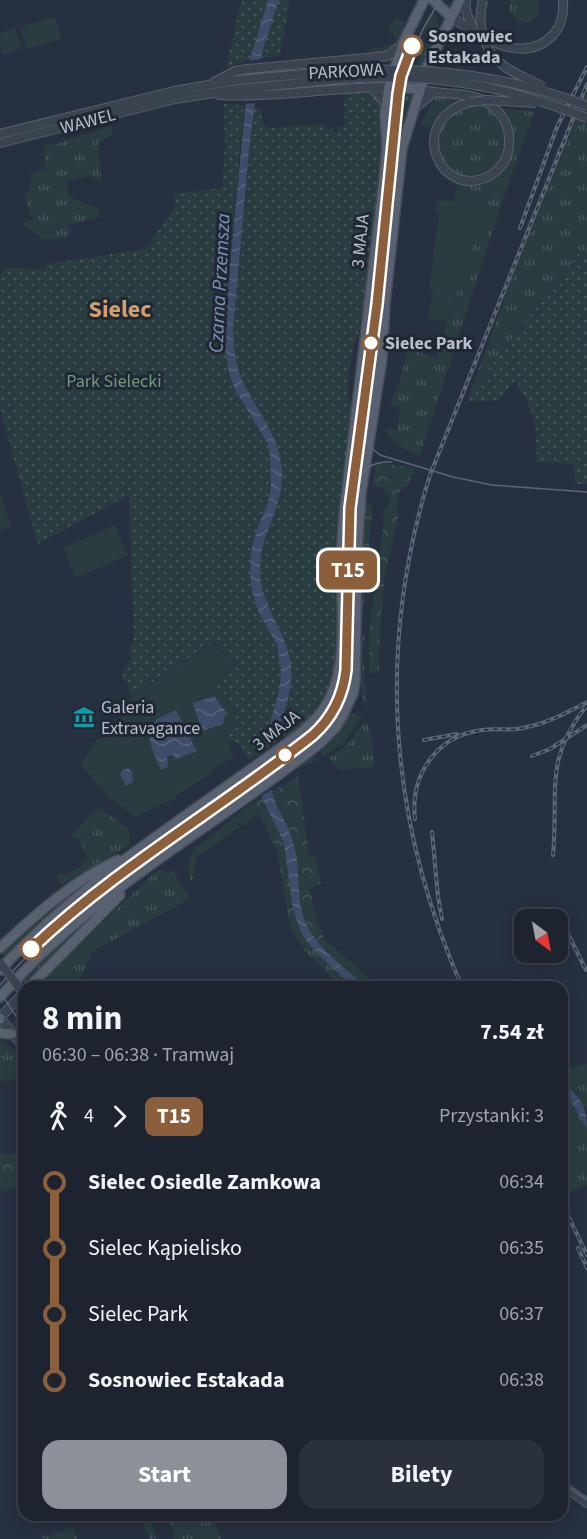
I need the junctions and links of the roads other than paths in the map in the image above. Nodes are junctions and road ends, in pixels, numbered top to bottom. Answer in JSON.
{"nodes":[{"id":1,"x":417,"y":0,"type":"edge"},
{"id":2,"x":424,"y":0,"type":"edge"},
{"id":3,"x":433,"y":0,"type":"edge"},
{"id":4,"x":460,"y":0,"type":"edge"},
{"id":5,"x":466,"y":0,"type":"edge"},
{"id":6,"x":483,"y":0,"type":"edge"},
{"id":7,"x":563,"y":0,"type":"edge"},
{"id":8,"x":418,"y":11,"type":"junction"},
{"id":9,"x":451,"y":17,"type":"junction"},
{"id":10,"x":476,"y":32,"type":"junction"},
{"id":11,"x":403,"y":43,"type":"junction"},
{"id":12,"x":340,"y":75,"type":"junction"},
{"id":13,"x":210,"y":85,"type":"junction"},
{"id":14,"x":389,"y":87,"type":"junction"},
{"id":15,"x":238,"y":88,"type":"junction"},
{"id":16,"x":372,"y":88,"type":"junction"},
{"id":17,"x":420,"y":89,"type":"junction"},
{"id":18,"x":552,"y":92,"type":"junction"},
{"id":19,"x":433,"y":93,"type":"junction"},
{"id":20,"x":175,"y":95,"type":"junction"},
{"id":21,"x":549,"y":103,"type":"junction"},
{"id":22,"x":587,"y":106,"type":"edge"},
{"id":23,"x":386,"y":108,"type":"junction"},
{"id":24,"x":413,"y":110,"type":"junction"},
{"id":25,"x":587,"y":118,"type":"edge"},
{"id":26,"x":0,"y":135,"type":"edge"},
{"id":27,"x":0,"y":143,"type":"edge"},
{"id":28,"x":357,"y":399,"type":"junction"},
{"id":29,"x":375,"y":401,"type":"junction"},
{"id":30,"x":134,"y":853,"type":"junction"},
{"id":31,"x":126,"y":860,"type":"junction"},
{"id":32,"x":140,"y":873,"type":"junction"},
{"id":33,"x":12,"y":937,"type":"junction"},
{"id":34,"x":0,"y":941,"type":"edge"},
{"id":35,"x":0,"y":948,"type":"edge"},
{"id":36,"x":0,"y":963,"type":"edge"},
{"id":37,"x":0,"y":969,"type":"edge"},
{"id":38,"x":39,"y":976,"type":"junction"},
{"id":39,"x":34,"y":981,"type":"edge"},
{"id":40,"x":39,"y":981,"type":"edge"},
{"id":41,"x":18,"y":984,"type":"edge"},
{"id":42,"x":0,"y":997,"type":"edge"},
{"id":43,"x":18,"y":998,"type":"edge"},
{"id":44,"x":0,"y":1018,"type":"edge"},
{"id":45,"x":0,"y":1033,"type":"edge"},
{"id":46,"x":12,"y":1034,"type":"junction"},
{"id":47,"x":18,"y":1041,"type":"edge"},
{"id":48,"x":568,"y":1489,"type":"edge"},
{"id":49,"x":587,"y":1503,"type":"edge"}],
"edges":[{"from":1,"to":8,"type":"street"},
{"from":2,"to":8,"type":"main road","name":"3 MAJA"},
{"from":3,"to":9,"type":"main road"},
{"from":4,"to":9,"type":"main road"},
{"from":5,"to":10,"type":"street"},
{"from":6,"to":18,"type":"street","bridge":true},
{"from":7,"to":10,"type":"street"},
{"from":8,"to":11,"type":"main road","name":"3 MAJA"},
{"from":9,"to":10,"type":"street"},
{"from":9,"to":17,"type":"main road","name":"3 MAJA"},
{"from":11,"to":13,"type":"street"},
{"from":11,"to":14,"type":"main road","name":"3 MAJA"},
{"from":12,"to":15,"type":"street","name":"PARKOWA"},
{"from":12,"to":18,"type":"street","name":"PARKOWA","bridge":true},
{"from":12,"to":21,"type":"street","name":"PARKOWA","bridge":true},
{"from":13,"to":15,"type":"street","name":"PARKOWA"},
{"from":13,"to":20,"type":"street","name":"PARKOWA"},
{"from":14,"to":16,"type":"street"},
{"from":14,"to":17,"type":"main road"},
{"from":14,"to":23,"type":"main road","name":"3 MAJA"},
{"from":15,"to":16,"type":"street"},
{"from":15,"to":20,"type":"street","name":"PARKOWA"},
{"from":16,"to":23,"type":"street"},
{"from":17,"to":19,"type":"street"},
{"from":17,"to":24,"type":"main road","name":"3 MAJA"},
{"from":18,"to":22,"type":"street","name":"PARKOWA","bridge":true},
{"from":19,"to":21,"type":"street","bridge":true},
{"from":19,"to":24,"type":"street"},
{"from":20,"to":26,"type":"street","name":"WAWEL"},
{"from":20,"to":27,"type":"street","name":"WAWEL"},
{"from":21,"to":25,"type":"street","name":"PARKOWA","bridge":true},
{"from":23,"to":28,"type":"main road","name":"3 MAJA"},
{"from":24,"to":29,"type":"main road","name":"3 MAJA"},
{"from":28,"to":29,"type":"street"},
{"from":28,"to":30,"type":"main road","name":"3 MAJA"},
{"from":29,"to":32,"type":"main road","name":"3 MAJA"},
{"from":30,"to":31,"type":"main road","name":"3 MAJA"},
{"from":30,"to":33,"type":"main road"},
{"from":31,"to":32,"type":"main road"},
{"from":31,"to":37,"type":"main road","name":"3 MAJA"},
{"from":32,"to":38,"type":"main road"},
{"from":32,"to":42,"type":"main road","name":"3 MAJA"},
{"from":33,"to":34,"type":"main road"},
{"from":33,"to":35,"type":"main road"},
{"from":36,"to":41,"type":"street","bridge":true},
{"from":38,"to":39,"type":"main road"},
{"from":38,"to":40,"type":"main road"},
{"from":43,"to":44,"type":"street"},
{"from":44,"to":46,"type":"street"},
{"from":45,"to":46,"type":"main road"},
{"from":46,"to":47,"type":"street"},
{"from":48,"to":49,"type":"street"}]}
